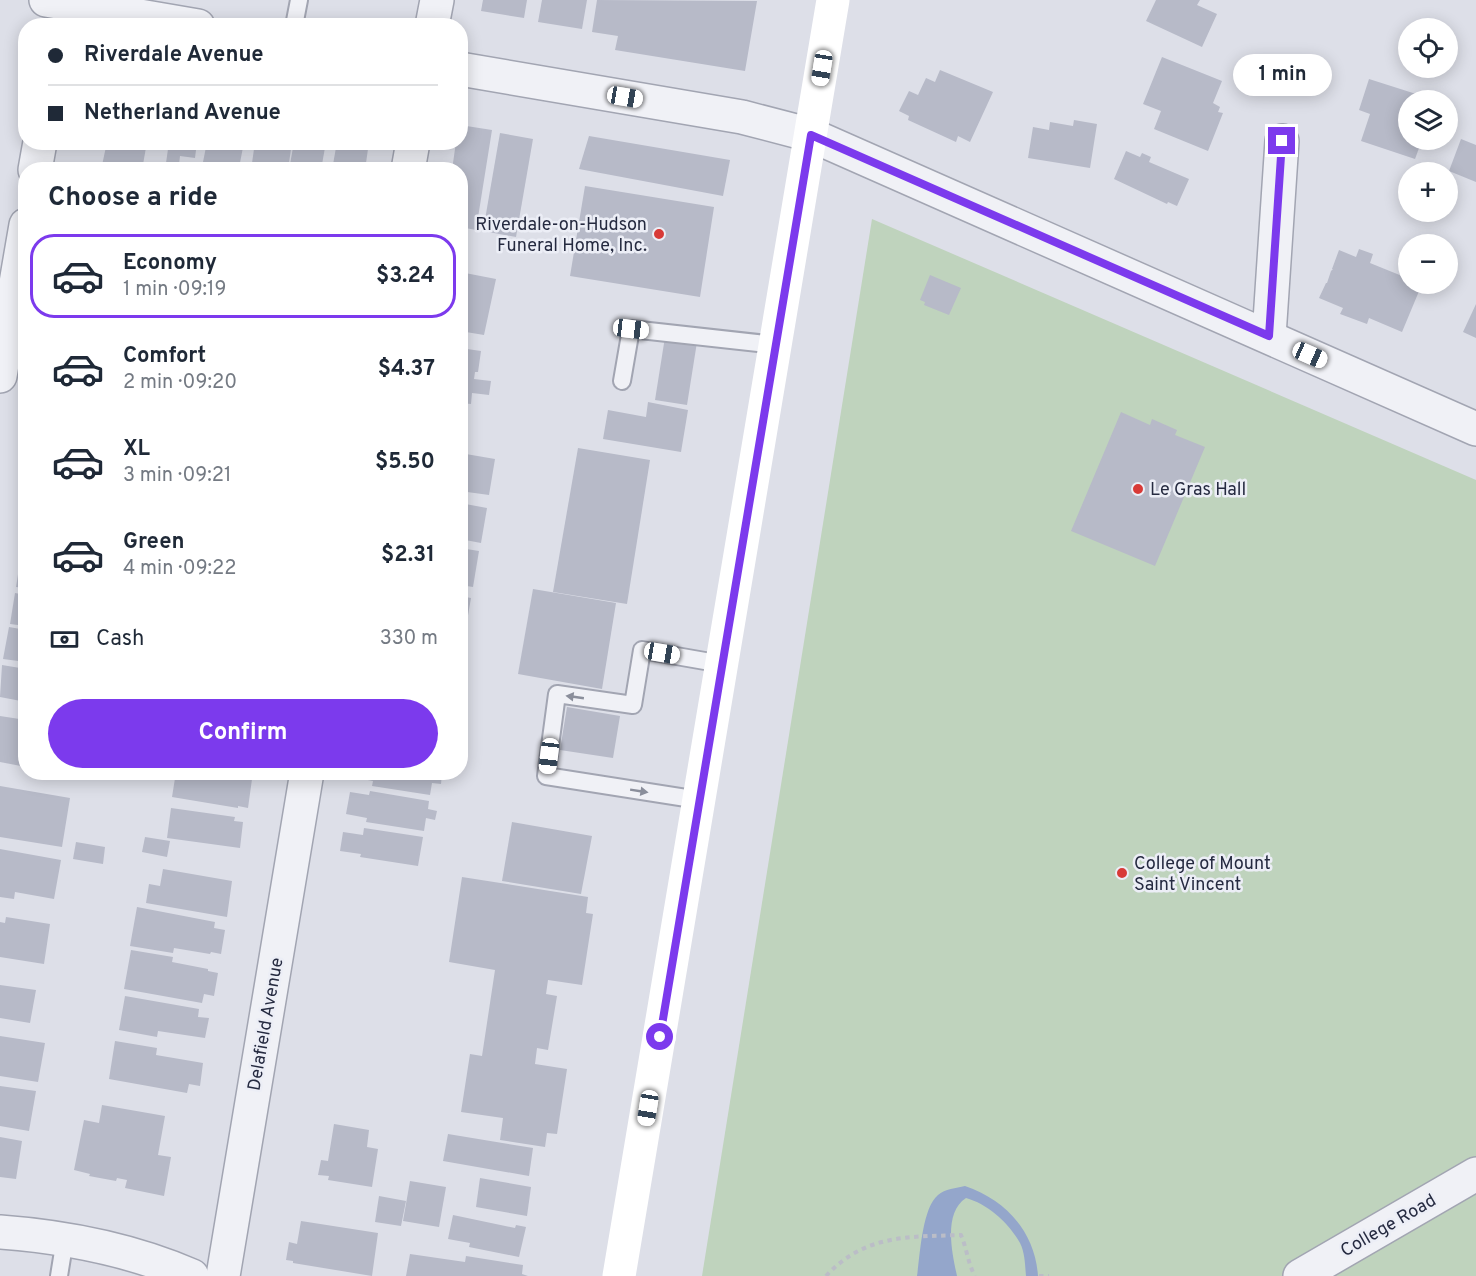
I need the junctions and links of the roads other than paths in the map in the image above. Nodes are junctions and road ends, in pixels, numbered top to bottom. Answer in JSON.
{"nodes":[{"id":1,"x":299,"y":0,"type":"edge"},
{"id":2,"x":437,"y":0,"type":"edge"},
{"id":3,"x":833,"y":0,"type":"edge"},
{"id":4,"x":58,"y":7,"type":"edge"},
{"id":5,"x":139,"y":18,"type":"edge"},
{"id":6,"x":296,"y":18,"type":"edge"},
{"id":7,"x":434,"y":18,"type":"edge"},
{"id":8,"x":468,"y":70,"type":"edge"},
{"id":9,"x":811,"y":135,"type":"junction"},
{"id":10,"x":1282,"y":141,"type":"dead end"},
{"id":11,"x":18,"y":271,"type":"edge"},
{"id":12,"x":1269,"y":336,"type":"junction"},
{"id":13,"x":776,"y":345,"type":"junction"},
{"id":14,"x":0,"y":376,"type":"edge"},
{"id":15,"x":622,"y":381,"type":"dead end"},
{"id":16,"x":1476,"y":429,"type":"edge"},
{"id":17,"x":722,"y":664,"type":"junction"},
{"id":18,"x":306,"y":780,"type":"edge"},
{"id":19,"x":699,"y":800,"type":"junction"},
{"id":20,"x":1476,"y":1174,"type":"edge"},
{"id":21,"x":0,"y":1233,"type":"edge"},
{"id":22,"x":65,"y":1239,"type":"junction"},
{"id":23,"x":59,"y":1276,"type":"edge"},
{"id":24,"x":192,"y":1276,"type":"edge"},
{"id":25,"x":224,"y":1276,"type":"edge"},
{"id":26,"x":619,"y":1276,"type":"edge"},
{"id":27,"x":1300,"y":1276,"type":"edge"}],
"edges":[{"from":1,"to":6,"type":"lane"},
{"from":2,"to":7,"type":"street"},
{"from":3,"to":9,"type":"main road"},
{"from":4,"to":5,"type":"street"},
{"from":8,"to":9,"type":"street"},
{"from":9,"to":12,"type":"street"},
{"from":9,"to":13,"type":"main road"},
{"from":10,"to":12,"type":"street"},
{"from":11,"to":14,"type":"street"},
{"from":12,"to":16,"type":"street"},
{"from":13,"to":15,"type":"lane"},
{"from":13,"to":17,"type":"main road"},
{"from":17,"to":19,"type":"main road"},
{"from":17,"to":19,"type":"lane","one_way":true},
{"from":18,"to":25,"type":"street","name":"Delafield Avenue"},
{"from":19,"to":26,"type":"main road"},
{"from":20,"to":27,"type":"street","name":"College Road"},
{"from":21,"to":22,"type":"street"},
{"from":22,"to":23,"type":"lane"},
{"from":22,"to":24,"type":"street"}]}
